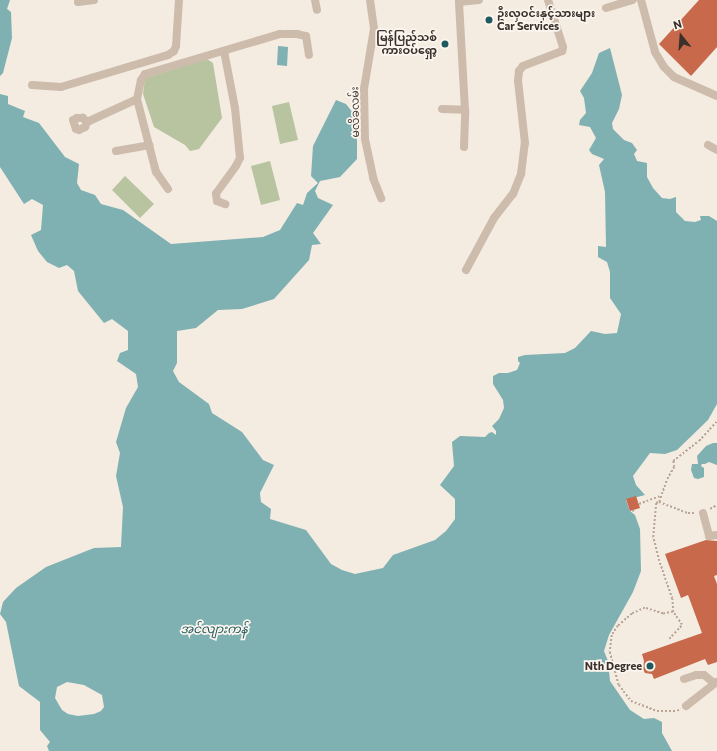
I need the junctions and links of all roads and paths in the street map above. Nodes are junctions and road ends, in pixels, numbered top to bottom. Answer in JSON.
{"nodes":[{"id":1,"x":94,"y":0,"type":"edge"},
{"id":2,"x":179,"y":0,"type":"edge"},
{"id":3,"x":315,"y":0,"type":"edge"},
{"id":4,"x":370,"y":0,"type":"edge"},
{"id":5,"x":479,"y":0,"type":"edge"},
{"id":6,"x":548,"y":0,"type":"edge"},
{"id":7,"x":633,"y":0,"type":"edge"},
{"id":8,"x":641,"y":0,"type":"edge"},
{"id":9,"x":459,"y":1,"type":"edge"},
{"id":10,"x":78,"y":2,"type":"dead end"},
{"id":11,"x":606,"y":8,"type":"dead end"},
{"id":12,"x":317,"y":10,"type":"dead end"},
{"id":13,"x":224,"y":51,"type":"junction"},
{"id":14,"x":309,"y":55,"type":"dead end"},
{"id":15,"x":32,"y":85,"type":"dead end"},
{"id":16,"x":717,"y":96,"type":"edge"},
{"id":17,"x":137,"y":99,"type":"junction"},
{"id":18,"x":442,"y":109,"type":"dead end"},
{"id":19,"x":466,"y":110,"type":"junction"},
{"id":20,"x":87,"y":122,"type":"dead end"},
{"id":21,"x":149,"y":145,"type":"junction"},
{"id":22,"x":708,"y":145,"type":"dead end"},
{"id":23,"x":464,"y":147,"type":"dead end"},
{"id":24,"x":717,"y":150,"type":"edge"},
{"id":25,"x":116,"y":151,"type":"dead end"},
{"id":26,"x":168,"y":189,"type":"dead end"},
{"id":27,"x":381,"y":198,"type":"dead end"},
{"id":28,"x":225,"y":204,"type":"dead end"},
{"id":29,"x":466,"y":270,"type":"dead end"},
{"id":30,"x":717,"y":421,"type":"edge"},
{"id":31,"x":660,"y":496,"type":"junction"},
{"id":32,"x":659,"y":502,"type":"junction"},
{"id":33,"x":639,"y":504,"type":"dead end"},
{"id":34,"x":633,"y":510,"type":"dead end"},
{"id":35,"x":634,"y":512,"type":"dead end"},
{"id":36,"x":703,"y":513,"type":"joint"},
{"id":37,"x":717,"y":535,"type":"edge"},
{"id":38,"x":673,"y":612,"type":"junction"},
{"id":39,"x":669,"y":639,"type":"dead end"},
{"id":40,"x":684,"y":680,"type":"dead end"},
{"id":41,"x":715,"y":682,"type":"edge"},
{"id":42,"x":686,"y":706,"type":"joint"}],
"edges":[{"from":1,"to":10,"type":"street"},
{"from":2,"to":15,"type":"street"},
{"from":3,"to":12,"type":"street"},
{"from":4,"to":27,"type":"street","name":"မလိခလမ်း"},
{"from":5,"to":9,"type":"street"},
{"from":6,"to":29,"type":"street"},
{"from":7,"to":11,"type":"street"},
{"from":8,"to":16,"type":"street"},
{"from":9,"to":19,"type":"street"},
{"from":13,"to":14,"type":"street"},
{"from":13,"to":17,"type":"street"},
{"from":13,"to":28,"type":"street"},
{"from":17,"to":20,"type":"street"},
{"from":17,"to":21,"type":"street"},
{"from":18,"to":19,"type":"street"},
{"from":19,"to":23,"type":"street"},
{"from":21,"to":25,"type":"street"},
{"from":21,"to":26,"type":"street"},
{"from":22,"to":24,"type":"street"},
{"from":30,"to":31,"type":"path"},
{"from":31,"to":32,"type":"path"},
{"from":31,"to":33,"type":"path"},
{"from":32,"to":36,"type":"path"},
{"from":32,"to":38,"type":"path"},
{"from":34,"to":35,"type":"path"},
{"from":36,"to":37,"type":"street"},
{"from":38,"to":39,"type":"path"},
{"from":38,"to":42,"type":"path"},
{"from":40,"to":41,"type":"street"},
{"from":41,"to":42,"type":"street"}]}
